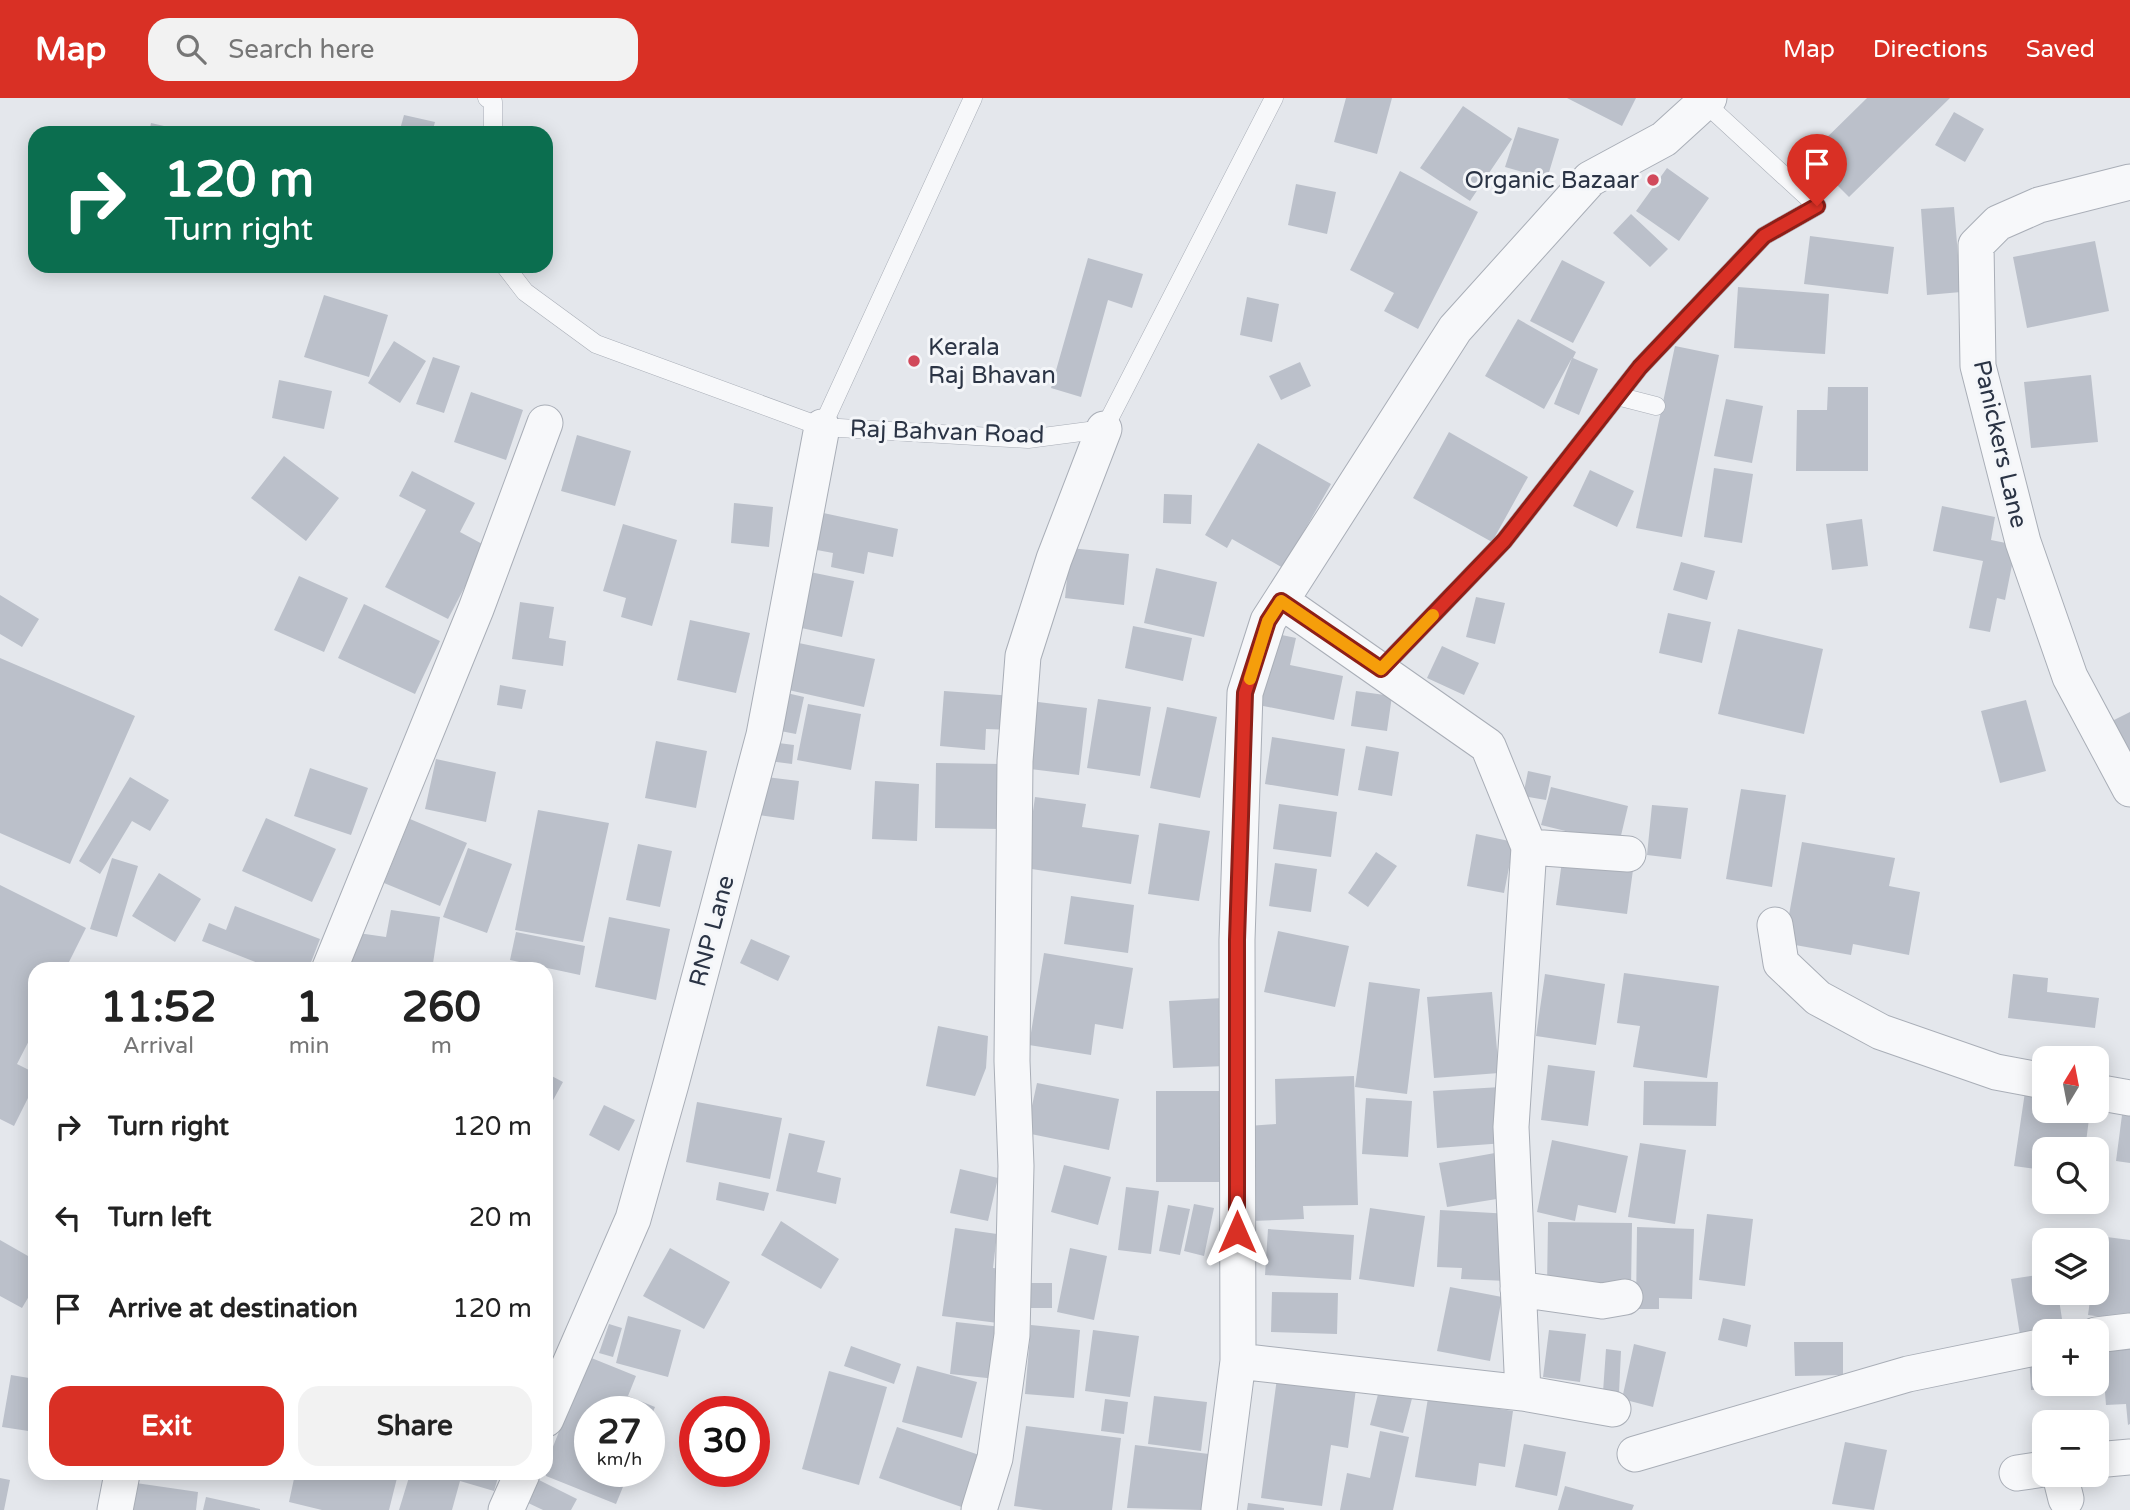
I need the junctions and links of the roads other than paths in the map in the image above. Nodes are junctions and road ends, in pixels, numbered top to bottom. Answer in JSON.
{"nodes":[{"id":1,"x":487,"y":98,"type":"edge"},
{"id":2,"x":973,"y":98,"type":"edge"},
{"id":3,"x":1274,"y":98,"type":"edge"},
{"id":4,"x":1707,"y":100,"type":"edge"},
{"id":5,"x":493,"y":126,"type":"edge"},
{"id":6,"x":2130,"y":182,"type":"edge"},
{"id":7,"x":510,"y":273,"type":"edge"},
{"id":8,"x":1617,"y":396,"type":"junction"},
{"id":9,"x":1656,"y":406,"type":"dead end"},
{"id":10,"x":545,"y":423,"type":"dead end"},
{"id":11,"x":822,"y":427,"type":"junction"},
{"id":12,"x":1104,"y":429,"type":"junction"},
{"id":13,"x":1281,"y":601,"type":"junction"},
{"id":14,"x":1381,"y":669,"type":"junction"},
{"id":15,"x":2130,"y":789,"type":"edge"},
{"id":16,"x":1529,"y":847,"type":"junction"},
{"id":17,"x":1628,"y":854,"type":"dead end"},
{"id":18,"x":1775,"y":925,"type":"dead end"},
{"id":19,"x":332,"y":962,"type":"edge"},
{"id":20,"x":2032,"y":1079,"type":"edge"},
{"id":21,"x":2109,"y":1094,"type":"edge"},
{"id":22,"x":2130,"y":1098,"type":"edge"},
{"id":23,"x":1518,"y":1289,"type":"junction"},
{"id":24,"x":1625,"y":1297,"type":"dead end"},
{"id":25,"x":2130,"y":1331,"type":"edge"},
{"id":26,"x":2109,"y":1333,"type":"edge"},
{"id":27,"x":2032,"y":1348,"type":"edge"},
{"id":28,"x":1238,"y":1361,"type":"junction"},
{"id":29,"x":1523,"y":1393,"type":"junction"},
{"id":30,"x":553,"y":1403,"type":"edge"},
{"id":31,"x":1613,"y":1409,"type":"dead end"},
{"id":32,"x":1635,"y":1454,"type":"dead end"},
{"id":33,"x":2130,"y":1457,"type":"edge"},
{"id":34,"x":2109,"y":1459,"type":"edge"},
{"id":35,"x":121,"y":1480,"type":"edge"},
{"id":36,"x":519,"y":1480,"type":"edge"},
{"id":37,"x":115,"y":1510,"type":"edge"},
{"id":38,"x":506,"y":1510,"type":"edge"},
{"id":39,"x":979,"y":1510,"type":"edge"},
{"id":40,"x":1219,"y":1510,"type":"edge"}],
"edges":[{"from":1,"to":5,"type":"lane"},
{"from":2,"to":11,"type":"lane"},
{"from":3,"to":12,"type":"lane"},
{"from":4,"to":8,"type":"lane"},
{"from":4,"to":13,"type":"street"},
{"from":6,"to":15,"type":"street","name":"Panickers Lane"},
{"from":7,"to":11,"type":"lane","name":"Raj Bahvan Road"},
{"from":8,"to":9,"type":"lane"},
{"from":8,"to":14,"type":"lane"},
{"from":10,"to":19,"type":"street"},
{"from":11,"to":12,"type":"lane","name":"Raj Bahvan Road"},
{"from":11,"to":30,"type":"street","name":"RNP Lane"},
{"from":12,"to":39,"type":"street"},
{"from":13,"to":14,"type":"street"},
{"from":13,"to":28,"type":"street"},
{"from":14,"to":16,"type":"street"},
{"from":16,"to":17,"type":"street"},
{"from":16,"to":23,"type":"street"},
{"from":18,"to":20,"type":"street"},
{"from":21,"to":22,"type":"street"},
{"from":23,"to":24,"type":"street"},
{"from":23,"to":29,"type":"street"},
{"from":25,"to":26,"type":"street"},
{"from":27,"to":32,"type":"street"},
{"from":28,"to":29,"type":"street"},
{"from":28,"to":40,"type":"street"},
{"from":29,"to":31,"type":"street"},
{"from":33,"to":34,"type":"street"},
{"from":35,"to":37,"type":"street"},
{"from":36,"to":38,"type":"street"}]}
